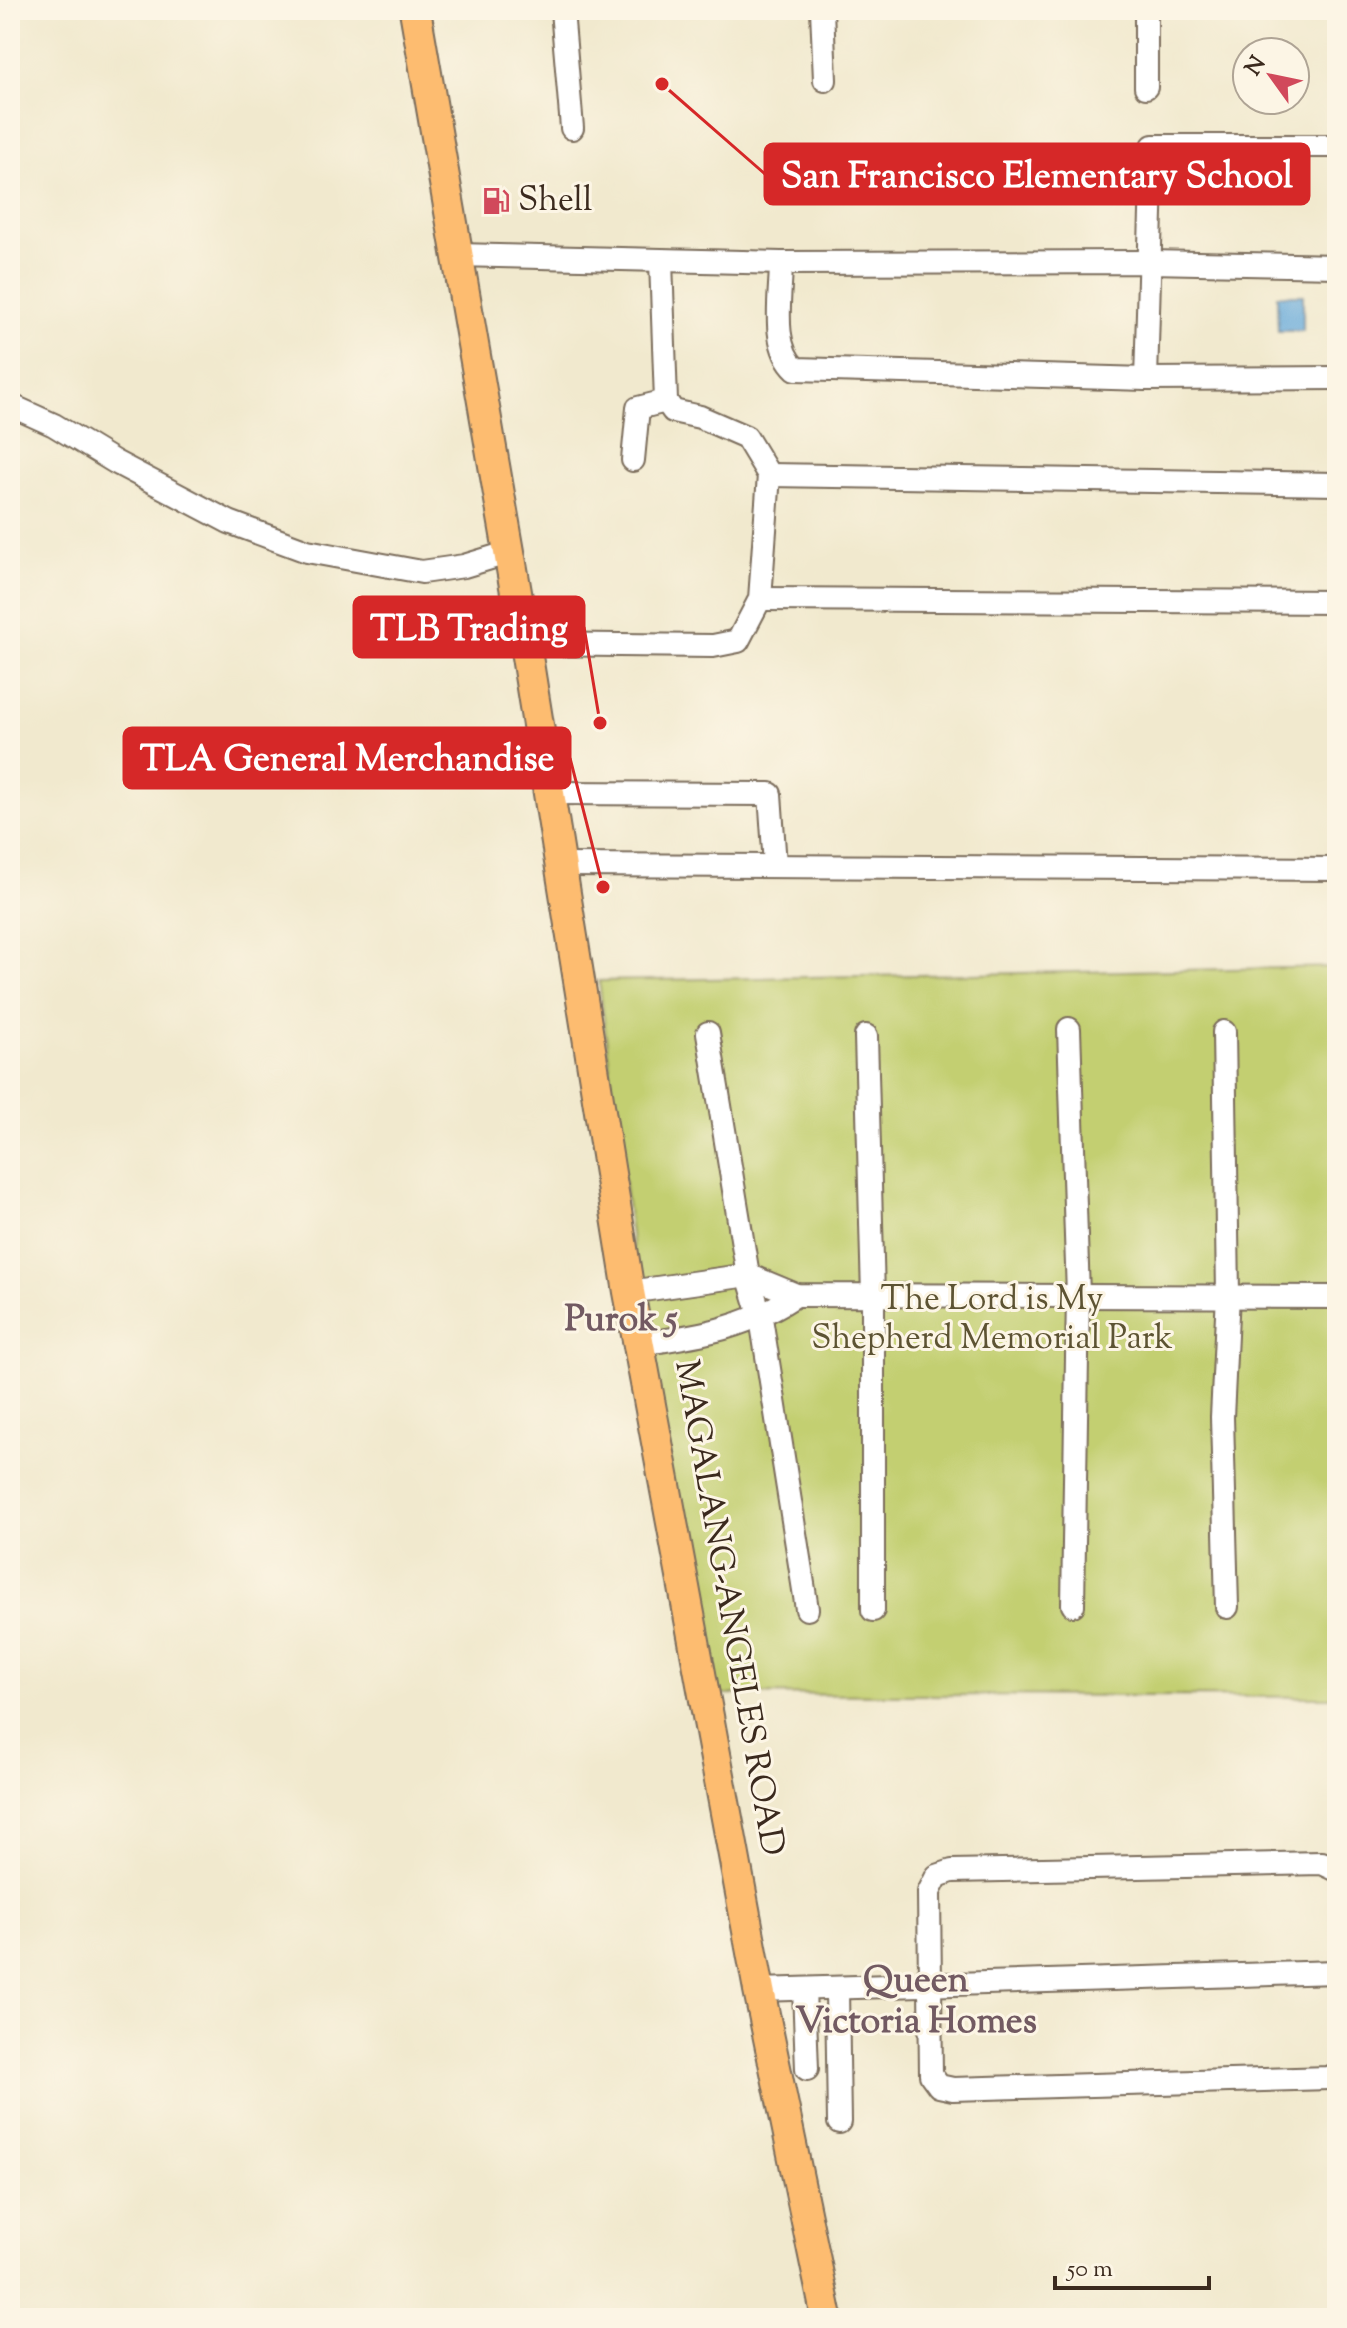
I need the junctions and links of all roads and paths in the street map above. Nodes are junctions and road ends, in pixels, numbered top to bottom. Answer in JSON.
{"nodes":[{"id":1,"x":415,"y":10,"type":"edge"},
{"id":2,"x":562,"y":10,"type":"edge"},
{"id":3,"x":822,"y":10,"type":"edge"},
{"id":4,"x":1146,"y":10,"type":"edge"},
{"id":5,"x":825,"y":80,"type":"dead end"},
{"id":6,"x":1146,"y":87,"type":"dead end"},
{"id":7,"x":572,"y":128,"type":"dead end"},
{"id":8,"x":1337,"y":146,"type":"edge"},
{"id":9,"x":458,"y":255,"type":"junction"},
{"id":10,"x":661,"y":261,"type":"junction"},
{"id":11,"x":1150,"y":262,"type":"junction"},
{"id":12,"x":781,"y":263,"type":"junction"},
{"id":13,"x":1337,"y":266,"type":"edge"},
{"id":14,"x":1337,"y":378,"type":"edge"},
{"id":15,"x":1146,"y":379,"type":"junction"},
{"id":16,"x":666,"y":401,"type":"junction"},
{"id":17,"x":10,"y":405,"type":"edge"},
{"id":18,"x":633,"y":460,"type":"dead end"},
{"id":19,"x":769,"y":475,"type":"junction"},
{"id":20,"x":1337,"y":484,"type":"edge"},
{"id":21,"x":507,"y":553,"type":"junction"},
{"id":22,"x":760,"y":599,"type":"junction"},
{"id":23,"x":1337,"y":602,"type":"edge"},
{"id":24,"x":525,"y":644,"type":"junction"},
{"id":25,"x":548,"y":793,"type":"junction"},
{"id":26,"x":559,"y":865,"type":"junction"},
{"id":27,"x":775,"y":865,"type":"junction"},
{"id":28,"x":1337,"y":869,"type":"edge"},
{"id":29,"x":1069,"y":1029,"type":"dead end"},
{"id":30,"x":1224,"y":1032,"type":"dead end"},
{"id":31,"x":708,"y":1033,"type":"dead end"},
{"id":32,"x":866,"y":1036,"type":"dead end"},
{"id":33,"x":748,"y":1275,"type":"junction"},
{"id":34,"x":629,"y":1292,"type":"junction"},
{"id":35,"x":1228,"y":1294,"type":"junction"},
{"id":36,"x":796,"y":1295,"type":"junction"},
{"id":37,"x":1078,"y":1295,"type":"junction"},
{"id":38,"x":873,"y":1296,"type":"junction"},
{"id":39,"x":1337,"y":1297,"type":"edge"},
{"id":40,"x":761,"y":1318,"type":"junction"},
{"id":41,"x":641,"y":1344,"type":"junction"},
{"id":42,"x":1073,"y":1605,"type":"dead end"},
{"id":43,"x":1227,"y":1607,"type":"dead end"},
{"id":44,"x":807,"y":1609,"type":"dead end"},
{"id":45,"x":873,"y":1610,"type":"dead end"},
{"id":46,"x":1337,"y":1870,"type":"edge"},
{"id":47,"x":1337,"y":1972,"type":"edge"},
{"id":48,"x":932,"y":1986,"type":"junction"},
{"id":49,"x":804,"y":1989,"type":"junction"},
{"id":50,"x":837,"y":1989,"type":"junction"},
{"id":51,"x":759,"y":1990,"type":"junction"},
{"id":52,"x":807,"y":2069,"type":"dead end"},
{"id":53,"x":1337,"y":2074,"type":"edge"},
{"id":54,"x":839,"y":2122,"type":"dead end"},
{"id":55,"x":827,"y":2318,"type":"edge"}],
"edges":[{"from":1,"to":9,"type":"main road","name":"MAGALANG-ANGELES ROAD"},
{"from":2,"to":7,"type":"street"},
{"from":3,"to":5,"type":"street"},
{"from":4,"to":6,"type":"street"},
{"from":8,"to":11,"type":"street"},
{"from":9,"to":10,"type":"street"},
{"from":9,"to":21,"type":"main road","name":"MAGALANG-ANGELES ROAD"},
{"from":10,"to":12,"type":"street"},
{"from":10,"to":16,"type":"street"},
{"from":11,"to":12,"type":"street"},
{"from":11,"to":13,"type":"street"},
{"from":11,"to":15,"type":"street"},
{"from":12,"to":15,"type":"street"},
{"from":14,"to":15,"type":"street"},
{"from":16,"to":18,"type":"street"},
{"from":16,"to":19,"type":"street"},
{"from":17,"to":21,"type":"street"},
{"from":19,"to":20,"type":"street"},
{"from":19,"to":22,"type":"street"},
{"from":21,"to":24,"type":"main road","name":"MAGALANG-ANGELES ROAD"},
{"from":22,"to":23,"type":"street"},
{"from":22,"to":24,"type":"street"},
{"from":24,"to":25,"type":"main road","name":"MAGALANG-ANGELES ROAD"},
{"from":25,"to":26,"type":"main road","name":"MAGALANG-ANGELES ROAD"},
{"from":25,"to":27,"type":"street"},
{"from":26,"to":27,"type":"street"},
{"from":26,"to":34,"type":"main road","name":"MAGALANG-ANGELES ROAD"},
{"from":27,"to":28,"type":"street"},
{"from":29,"to":37,"type":"street"},
{"from":30,"to":35,"type":"street"},
{"from":31,"to":33,"type":"street"},
{"from":32,"to":38,"type":"street"},
{"from":33,"to":34,"type":"street"},
{"from":33,"to":36,"type":"street"},
{"from":33,"to":40,"type":"street"},
{"from":34,"to":41,"type":"main road","name":"MAGALANG-ANGELES ROAD"},
{"from":35,"to":37,"type":"street"},
{"from":35,"to":39,"type":"street"},
{"from":35,"to":43,"type":"street"},
{"from":36,"to":38,"type":"street"},
{"from":36,"to":40,"type":"street"},
{"from":37,"to":38,"type":"street"},
{"from":37,"to":42,"type":"street"},
{"from":38,"to":45,"type":"street"},
{"from":40,"to":41,"type":"street"},
{"from":40,"to":44,"type":"street"},
{"from":41,"to":51,"type":"main road","name":"MAGALANG-ANGELES ROAD"},
{"from":46,"to":48,"type":"street"},
{"from":47,"to":48,"type":"street"},
{"from":48,"to":50,"type":"street"},
{"from":48,"to":53,"type":"street"},
{"from":49,"to":50,"type":"street"},
{"from":49,"to":51,"type":"street"},
{"from":49,"to":52,"type":"street"},
{"from":50,"to":54,"type":"street"},
{"from":51,"to":55,"type":"main road","name":"MAGALANG-ANGELES ROAD"}]}
